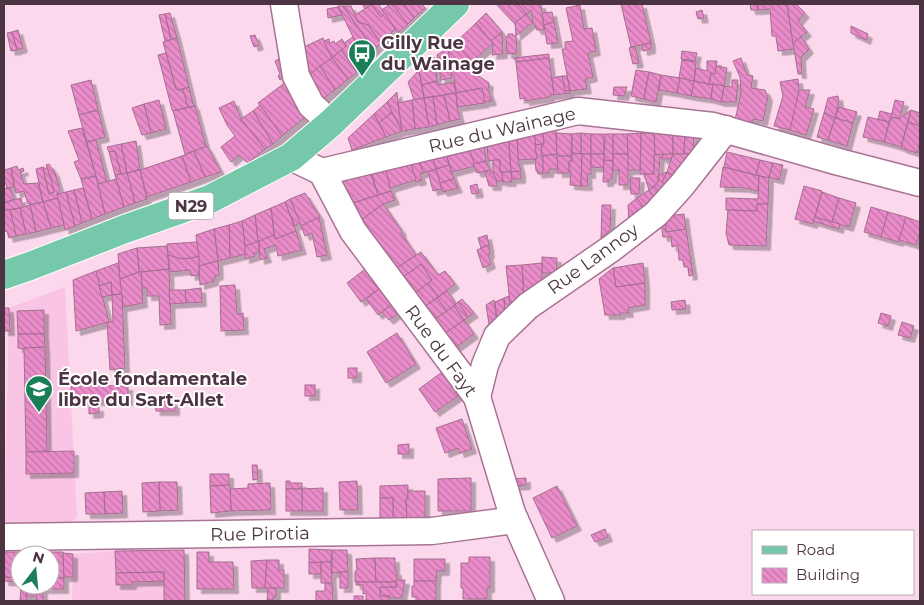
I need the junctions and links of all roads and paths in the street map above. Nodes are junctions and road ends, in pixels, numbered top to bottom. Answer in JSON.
{"nodes":[{"id":1,"x":284,"y":4,"type":"edge"},
{"id":2,"x":455,"y":4,"type":"edge"},
{"id":3,"x":331,"y":124,"type":"junction"},
{"id":4,"x":726,"y":130,"type":"junction"},
{"id":5,"x":291,"y":157,"type":"junction"},
{"id":6,"x":322,"y":172,"type":"junction"},
{"id":7,"x":920,"y":183,"type":"edge"},
{"id":8,"x":4,"y":275,"type":"edge"},
{"id":9,"x":477,"y":397,"type":"junction"},
{"id":10,"x":515,"y":520,"type":"junction"},
{"id":11,"x":4,"y":537,"type":"edge"},
{"id":12,"x":551,"y":601,"type":"edge"}],
"edges":[{"from":1,"to":3,"type":"street"},
{"from":2,"to":3,"type":"main road","number":"N29"},
{"from":3,"to":5,"type":"main road","number":"N29"},
{"from":4,"to":6,"type":"street","name":"Rue du Wainage"},
{"from":4,"to":7,"type":"street","name":"Rue du Wainage"},
{"from":4,"to":9,"type":"street","name":"Rue Lannoy"},
{"from":5,"to":6,"type":"street"},
{"from":5,"to":8,"type":"main road","number":"N29"},
{"from":6,"to":9,"type":"street","name":"Rue du Fayt"},
{"from":9,"to":10,"type":"street","name":"Rue du Fayt"},
{"from":10,"to":11,"type":"street","name":"Rue Pirotia"},
{"from":10,"to":12,"type":"street","name":"Rue du Fayt"}]}
